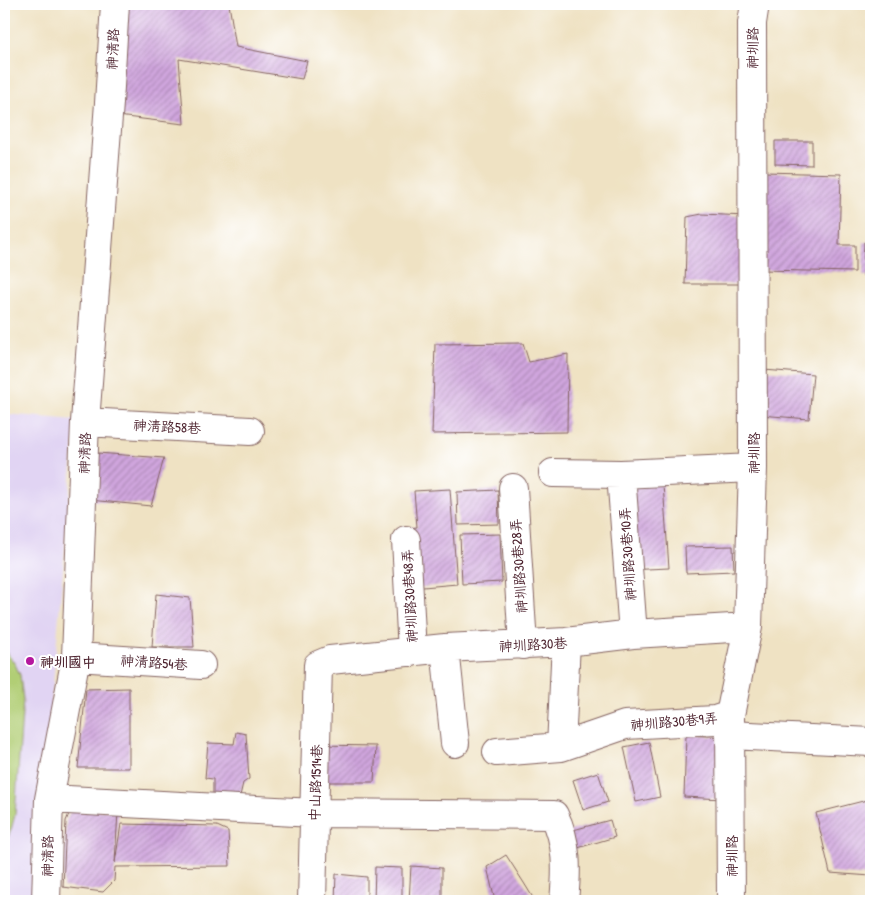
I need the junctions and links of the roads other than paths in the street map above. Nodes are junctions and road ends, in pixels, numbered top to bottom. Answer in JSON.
{"nodes":[{"id":1,"x":115,"y":4,"type":"edge"},
{"id":2,"x":755,"y":4,"type":"edge"},
{"id":3,"x":85,"y":422,"type":"junction"},
{"id":4,"x":250,"y":431,"type":"dead end"},
{"id":5,"x":753,"y":468,"type":"junction"},
{"id":6,"x":553,"y":472,"type":"dead end"},
{"id":7,"x":621,"y":474,"type":"junction"},
{"id":8,"x":513,"y":488,"type":"dead end"},
{"id":9,"x":406,"y":540,"type":"dead end"},
{"id":10,"x":748,"y":626,"type":"junction"},
{"id":11,"x":633,"y":634,"type":"junction"},
{"id":12,"x":566,"y":642,"type":"junction"},
{"id":13,"x":522,"y":644,"type":"junction"},
{"id":14,"x":445,"y":648,"type":"junction"},
{"id":15,"x":412,"y":652,"type":"junction"},
{"id":16,"x":76,"y":657,"type":"junction"},
{"id":17,"x":318,"y":665,"type":"joint"},
{"id":18,"x":201,"y":666,"type":"dead end"},
{"id":19,"x":730,"y":725,"type":"junction"},
{"id":20,"x":871,"y":742,"type":"edge"},
{"id":21,"x":455,"y":743,"type":"dead end"},
{"id":22,"x":561,"y":747,"type":"junction"},
{"id":23,"x":497,"y":752,"type":"dead end"},
{"id":24,"x":49,"y":799,"type":"junction"},
{"id":25,"x":314,"y":813,"type":"junction"},
{"id":26,"x":46,"y":901,"type":"edge"},
{"id":27,"x":312,"y":901,"type":"edge"},
{"id":28,"x":564,"y":901,"type":"edge"},
{"id":29,"x":731,"y":901,"type":"edge"}],
"edges":[{"from":1,"to":3,"type":"street","name":"神清路"},
{"from":2,"to":5,"type":"street","name":"神圳路"},
{"from":3,"to":4,"type":"street","name":"神清路58巷"},
{"from":3,"to":16,"type":"street","name":"神清路"},
{"from":5,"to":7,"type":"street"},
{"from":5,"to":10,"type":"street","name":"神圳路"},
{"from":6,"to":7,"type":"street"},
{"from":7,"to":11,"type":"street","name":"神圳路30巷10弄"},
{"from":8,"to":13,"type":"street","name":"神圳路30巷28弄"},
{"from":9,"to":15,"type":"street","name":"神圳路30巷48弄"},
{"from":10,"to":11,"type":"street","name":"神圳路30巷"},
{"from":10,"to":19,"type":"street","name":"神圳路"},
{"from":11,"to":12,"type":"street","name":"神圳路30巷"},
{"from":12,"to":13,"type":"street","name":"神圳路30巷"},
{"from":12,"to":22,"type":"street"},
{"from":13,"to":14,"type":"street","name":"神圳路30巷"},
{"from":14,"to":15,"type":"street","name":"神圳路30巷"},
{"from":14,"to":21,"type":"street"},
{"from":15,"to":17,"type":"street","name":"神圳路30巷"},
{"from":16,"to":18,"type":"street","name":"神清路54巷"},
{"from":16,"to":24,"type":"street","name":"神清路"},
{"from":17,"to":25,"type":"street","name":"中山路1514巷"},
{"from":19,"to":20,"type":"street","name":"神圳路30巷9弄"},
{"from":19,"to":22,"type":"street","name":"神圳路30巷9弄"},
{"from":19,"to":29,"type":"street","name":"神圳路"},
{"from":22,"to":23,"type":"street","name":"神圳路30巷9弄"},
{"from":24,"to":25,"type":"street"},
{"from":24,"to":26,"type":"street","name":"神清路"},
{"from":25,"to":27,"type":"street","name":"中山路1514巷"},
{"from":25,"to":28,"type":"street"}]}
